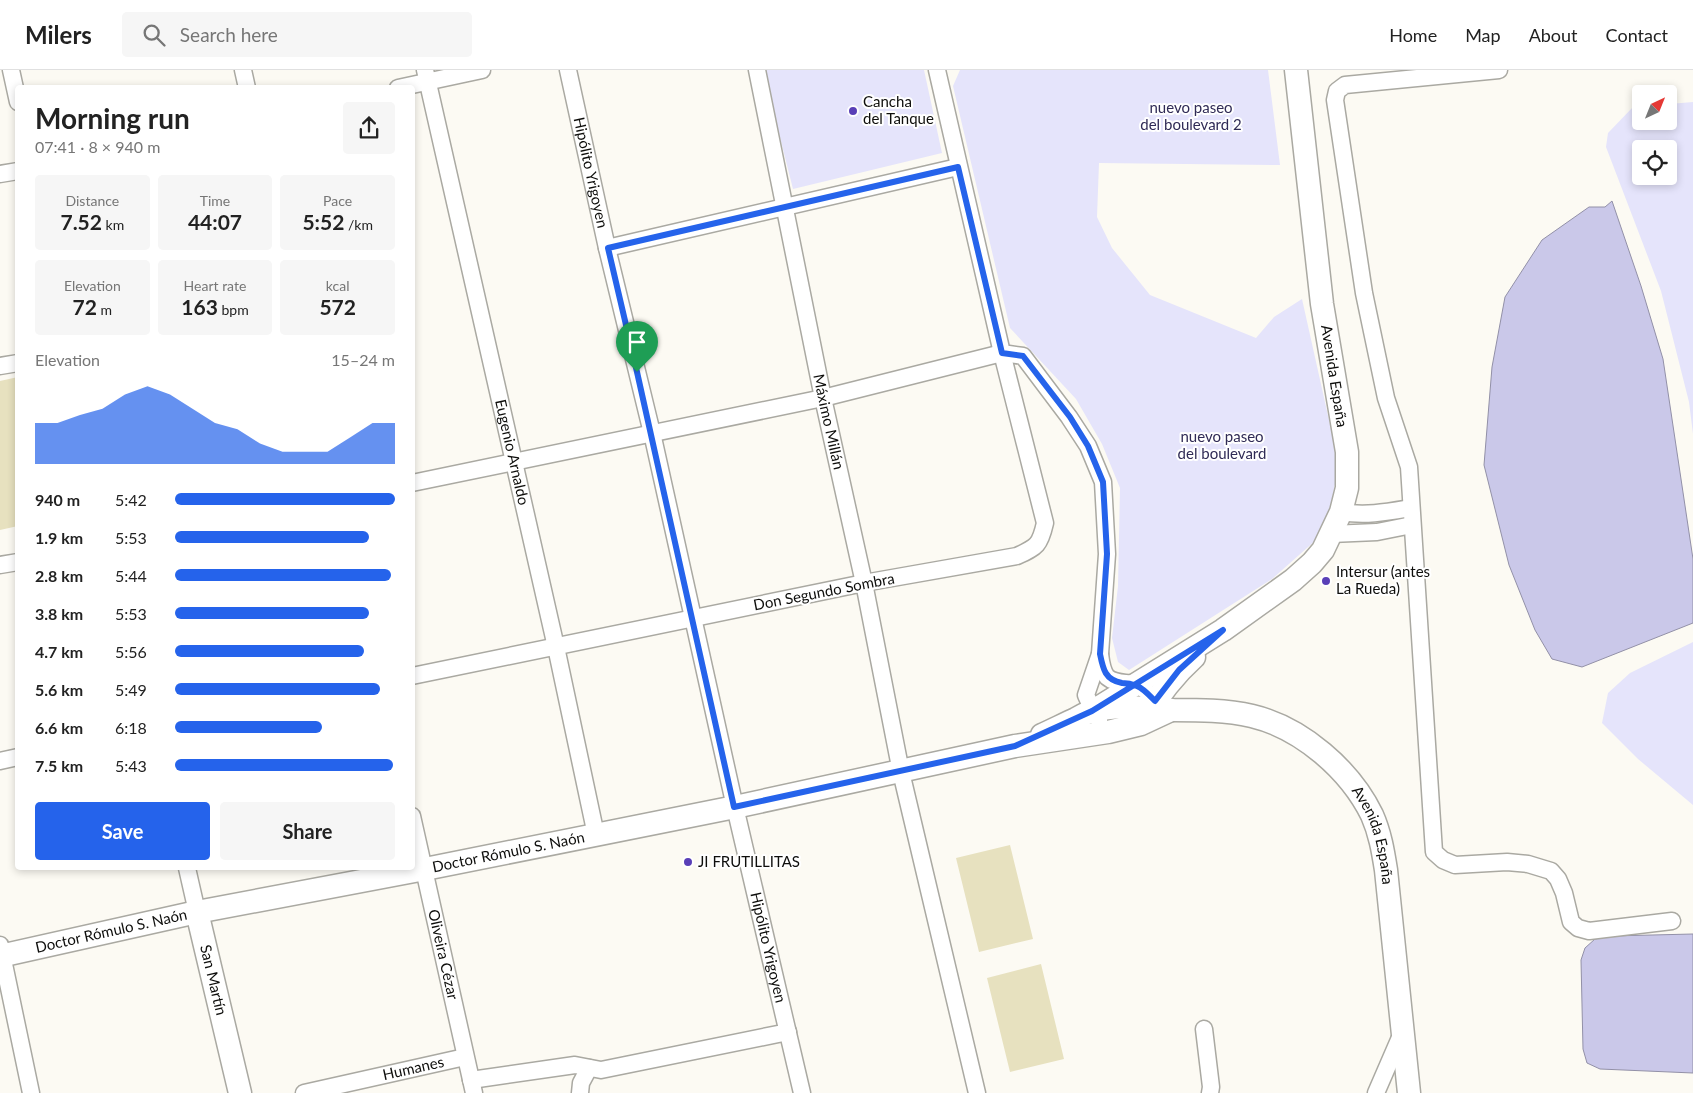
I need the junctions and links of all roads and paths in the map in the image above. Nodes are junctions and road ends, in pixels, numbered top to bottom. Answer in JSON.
{"nodes":[{"id":1,"x":11,"y":70,"type":"edge"},
{"id":2,"x":243,"y":70,"type":"edge"},
{"id":3,"x":482,"y":70,"type":"edge"},
{"id":4,"x":568,"y":70,"type":"edge"},
{"id":5,"x":757,"y":70,"type":"edge"},
{"id":6,"x":936,"y":70,"type":"edge"},
{"id":7,"x":1296,"y":70,"type":"edge"},
{"id":8,"x":1499,"y":70,"type":"edge"},
{"id":9,"x":426,"y":75,"type":"edge"},
{"id":10,"x":246,"y":85,"type":"edge"},
{"id":11,"x":404,"y":85,"type":"edge"},
{"id":12,"x":15,"y":88,"type":"edge"},
{"id":13,"x":958,"y":167,"type":"junction"},
{"id":14,"x":15,"y":172,"type":"edge"},
{"id":15,"x":0,"y":174,"type":"edge"},
{"id":16,"x":784,"y":206,"type":"junction"},
{"id":17,"x":608,"y":248,"type":"junction"},
{"id":18,"x":1002,"y":353,"type":"junction"},
{"id":19,"x":15,"y":364,"type":"edge"},
{"id":20,"x":0,"y":366,"type":"edge"},
{"id":21,"x":823,"y":398,"type":"junction"},
{"id":22,"x":652,"y":434,"type":"junction"},
{"id":23,"x":514,"y":462,"type":"junction"},
{"id":24,"x":415,"y":482,"type":"edge"},
{"id":25,"x":1411,"y":508,"type":"junction"},
{"id":26,"x":1341,"y":512,"type":"junction"},
{"id":27,"x":1412,"y":525,"type":"junction"},
{"id":28,"x":1331,"y":534,"type":"junction"},
{"id":29,"x":15,"y":562,"type":"edge"},
{"id":30,"x":0,"y":565,"type":"edge"},
{"id":31,"x":864,"y":583,"type":"junction"},
{"id":32,"x":693,"y":618,"type":"junction"},
{"id":33,"x":1223,"y":630,"type":"junction"},
{"id":34,"x":556,"y":647,"type":"junction"},
{"id":35,"x":1100,"y":654,"type":"junction"},
{"id":36,"x":415,"y":675,"type":"edge"},
{"id":37,"x":1135,"y":684,"type":"junction"},
{"id":38,"x":1162,"y":707,"type":"junction"},
{"id":39,"x":1092,"y":711,"type":"junction"},
{"id":40,"x":1108,"y":732,"type":"junction"},
{"id":41,"x":1015,"y":746,"type":"junction"},
{"id":42,"x":15,"y":758,"type":"edge"},
{"id":43,"x":0,"y":761,"type":"edge"},
{"id":44,"x":901,"y":772,"type":"junction"},
{"id":45,"x":734,"y":807,"type":"junction"},
{"id":46,"x":415,"y":828,"type":"edge"},
{"id":47,"x":596,"y":835,"type":"junction"},
{"id":48,"x":187,"y":870,"type":"edge"},
{"id":49,"x":425,"y":870,"type":"junction"},
{"id":50,"x":197,"y":912,"type":"junction"},
{"id":51,"x":1672,"y":921,"type":"dead end"},
{"id":52,"x":1,"y":952,"type":"edge"},
{"id":53,"x":1204,"y":1029,"type":"dead end"},
{"id":54,"x":788,"y":1032,"type":"junction"},
{"id":55,"x":1402,"y":1033,"type":"junction"},
{"id":56,"x":465,"y":1057,"type":"junction"},
{"id":57,"x":589,"y":1068,"type":"junction"},
{"id":58,"x":472,"y":1086,"type":"edge"},
{"id":59,"x":31,"y":1093,"type":"edge"},
{"id":60,"x":240,"y":1093,"type":"edge"},
{"id":61,"x":304,"y":1093,"type":"edge"},
{"id":62,"x":580,"y":1093,"type":"edge"},
{"id":63,"x":802,"y":1093,"type":"edge"},
{"id":64,"x":977,"y":1093,"type":"edge"},
{"id":65,"x":1210,"y":1093,"type":"edge"},
{"id":66,"x":1376,"y":1093,"type":"edge"},
{"id":67,"x":1408,"y":1093,"type":"edge"}],
"edges":[{"from":1,"to":12,"type":"street"},
{"from":2,"to":10,"type":"street"},
{"from":3,"to":9,"type":"street"},
{"from":4,"to":17,"type":"street","name":"Hipólito Yrigoyen"},
{"from":5,"to":16,"type":"street","name":"Máximo Millán"},
{"from":6,"to":13,"type":"street","name":"Don Segundo Sombra"},
{"from":7,"to":26,"type":"main road","name":"Avenida España"},
{"from":8,"to":25,"type":"street"},
{"from":9,"to":11,"type":"street"},
{"from":9,"to":23,"type":"street","name":"Eugenio Arnaldo"},
{"from":13,"to":16,"type":"street"},
{"from":13,"to":18,"type":"street","name":"Don Segundo Sombra"},
{"from":14,"to":15,"type":"street"},
{"from":16,"to":17,"type":"street"},
{"from":16,"to":21,"type":"street","name":"Máximo Millán"},
{"from":17,"to":22,"type":"street","name":"Hipólito Yrigoyen"},
{"from":18,"to":21,"type":"street"},
{"from":18,"to":31,"type":"street","name":"Don Segundo Sombra"},
{"from":18,"to":35,"type":"street"},
{"from":19,"to":20,"type":"street"},
{"from":21,"to":22,"type":"street"},
{"from":21,"to":31,"type":"street","name":"Máximo Millán"},
{"from":22,"to":23,"type":"street"},
{"from":22,"to":32,"type":"street","name":"Hipólito Yrigoyen"},
{"from":23,"to":24,"type":"street"},
{"from":23,"to":34,"type":"street","name":"Eugenio Arnaldo"},
{"from":25,"to":26,"type":"street"},
{"from":25,"to":27,"type":"street"},
{"from":26,"to":28,"type":"main road","name":"Avenida España"},
{"from":27,"to":28,"type":"street"},
{"from":27,"to":51,"type":"street"},
{"from":28,"to":33,"type":"main road","name":"Avenida España"},
{"from":29,"to":30,"type":"street"},
{"from":31,"to":32,"type":"street","name":"Don Segundo Sombra"},
{"from":31,"to":44,"type":"street","name":"Máximo Millán"},
{"from":32,"to":34,"type":"street","name":"Don Segundo Sombra"},
{"from":32,"to":45,"type":"street","name":"Hipólito Yrigoyen"},
{"from":33,"to":37,"type":"main road","name":"Avenida España"},
{"from":33,"to":38,"type":"main road","name":"Avenida España"},
{"from":34,"to":36,"type":"street","name":"Don Segundo Sombra"},
{"from":34,"to":47,"type":"street","name":"Eugenio Arnaldo"},
{"from":35,"to":37,"type":"street"},
{"from":35,"to":39,"type":"street"},
{"from":37,"to":38,"type":"street"},
{"from":37,"to":39,"type":"main road","name":"Avenida España"},
{"from":38,"to":39,"type":"main road","name":"Doctor Rómulo S. Naón"},
{"from":38,"to":40,"type":"main road","name":"Doctor Rómulo S. Naón"},
{"from":38,"to":55,"type":"main road","name":"Avenida España"},
{"from":39,"to":40,"type":"street"},
{"from":39,"to":41,"type":"main road","name":"Doctor Rómulo S. Naón"},
{"from":40,"to":41,"type":"main road","name":"Doctor Rómulo S. Naón"},
{"from":41,"to":44,"type":"main road","name":"Doctor Rómulo S. Naón"},
{"from":42,"to":43,"type":"street"},
{"from":44,"to":45,"type":"main road","name":"Doctor Rómulo S. Naón"},
{"from":44,"to":64,"type":"street","name":"Máximo Millán"},
{"from":45,"to":47,"type":"main road","name":"Doctor Rómulo S. Naón"},
{"from":45,"to":54,"type":"street","name":"Hipólito Yrigoyen"},
{"from":46,"to":49,"type":"street","name":"Oliveira Cézar"},
{"from":47,"to":49,"type":"main road","name":"Doctor Rómulo S. Naón"},
{"from":48,"to":50,"type":"street","name":"San Martín"},
{"from":49,"to":50,"type":"main road","name":"Doctor Rómulo S. Naón"},
{"from":49,"to":56,"type":"street","name":"Oliveira Cézar"},
{"from":50,"to":52,"type":"main road","name":"Doctor Rómulo S. Naón"},
{"from":50,"to":60,"type":"main road","name":"San Martín"},
{"from":52,"to":59,"type":"street"},
{"from":53,"to":65,"type":"street"},
{"from":54,"to":57,"type":"street"},
{"from":54,"to":63,"type":"street","name":"Hipólito Yrigoyen"},
{"from":55,"to":66,"type":"street"},
{"from":55,"to":67,"type":"main road","name":"Avenida España"},
{"from":56,"to":58,"type":"street","name":"Oliveira Cézar"},
{"from":56,"to":61,"type":"street","name":"Humanes"},
{"from":57,"to":58,"type":"street"},
{"from":57,"to":62,"type":"street"}]}
